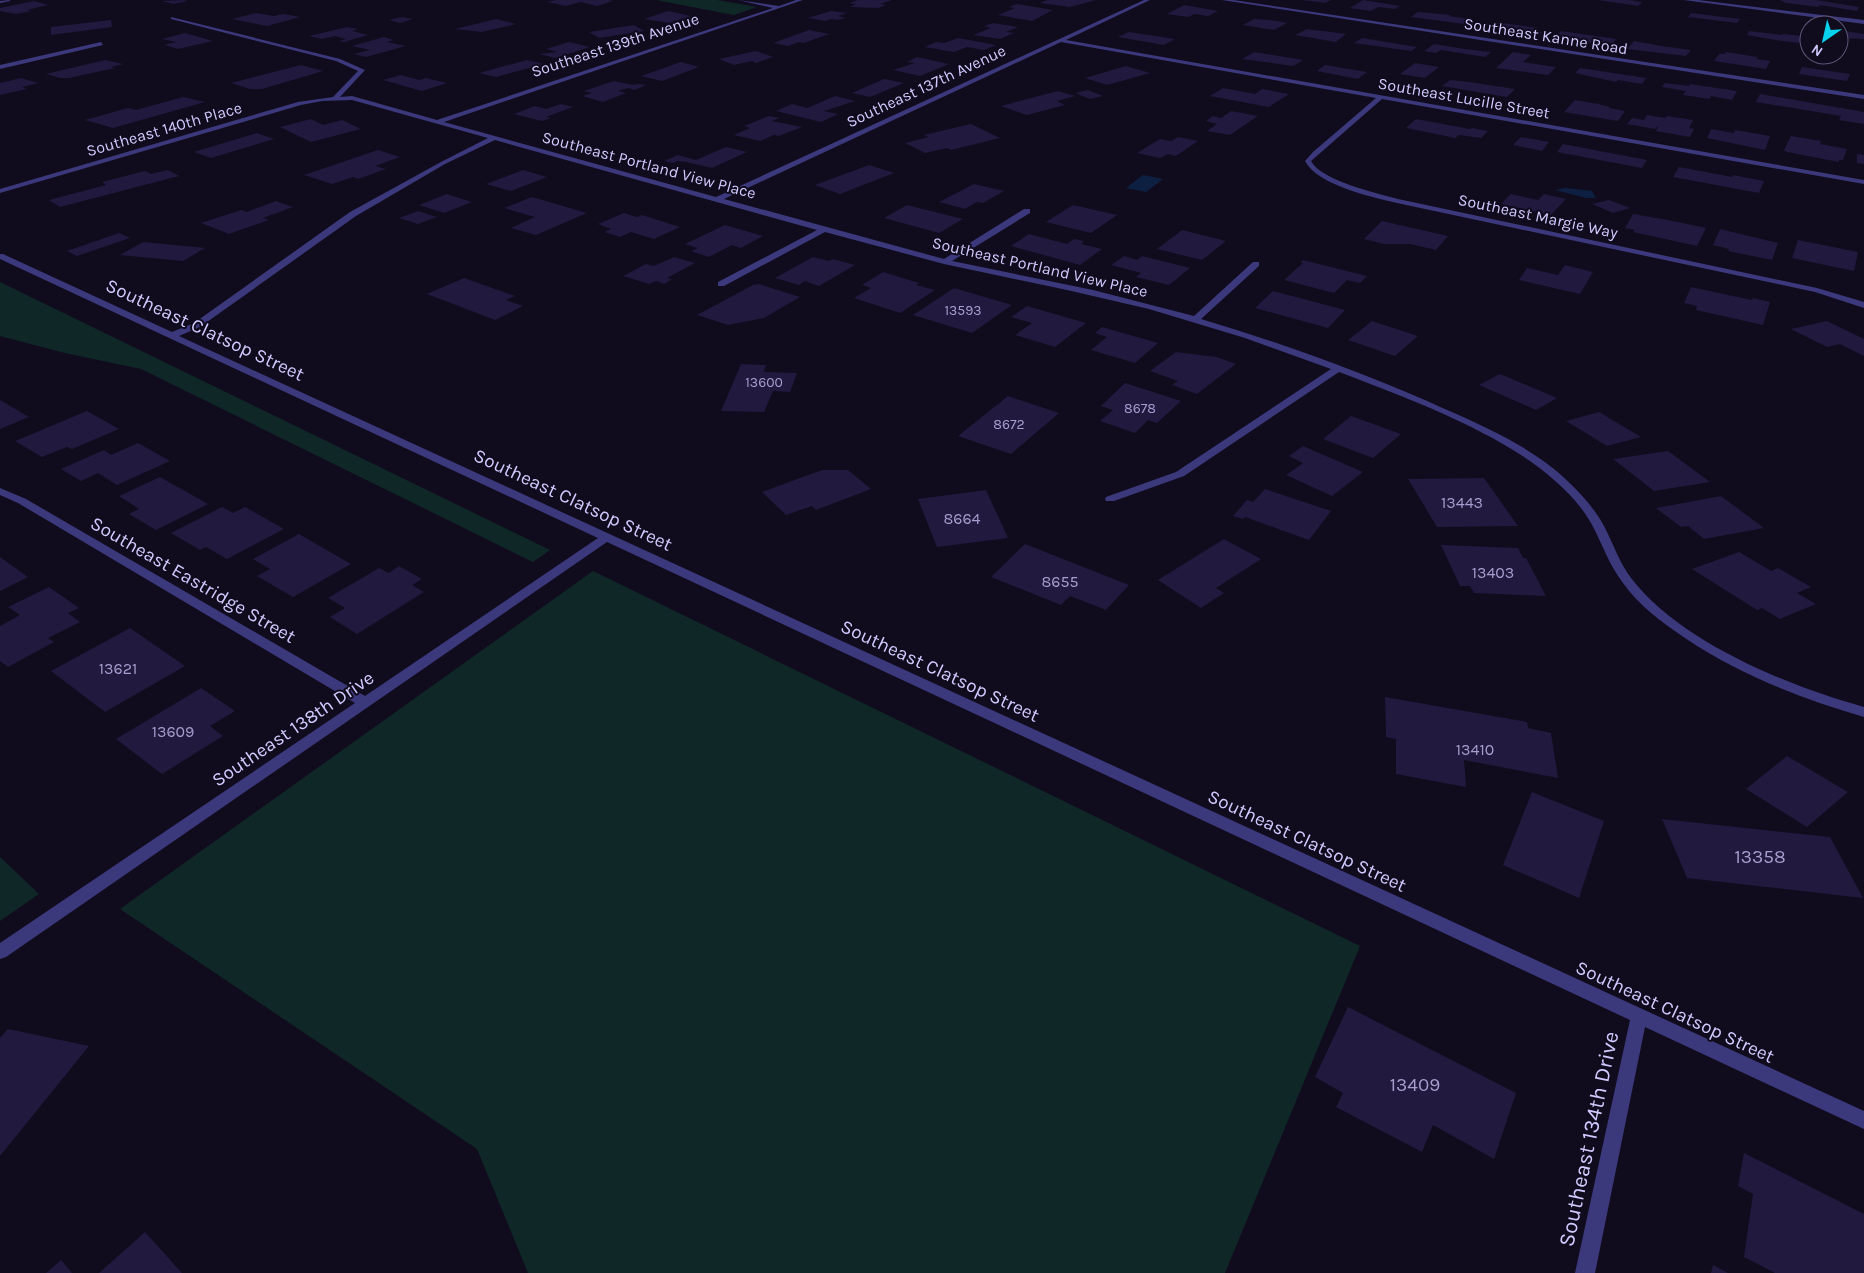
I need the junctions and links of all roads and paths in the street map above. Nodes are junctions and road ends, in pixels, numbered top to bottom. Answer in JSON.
{"nodes":[{"id":1,"x":8,"y":0,"type":"edge"},
{"id":2,"x":740,"y":0,"type":"edge"},
{"id":3,"x":801,"y":0,"type":"edge"},
{"id":4,"x":1148,"y":0,"type":"edge"},
{"id":5,"x":1224,"y":0,"type":"edge"},
{"id":6,"x":1686,"y":0,"type":"edge"},
{"id":7,"x":0,"y":2,"type":"edge"},
{"id":8,"x":780,"y":7,"type":"junction"},
{"id":9,"x":173,"y":18,"type":"dead end"},
{"id":10,"x":1864,"y":22,"type":"edge"},
{"id":11,"x":1059,"y":40,"type":"junction"},
{"id":12,"x":101,"y":44,"type":"dead end"},
{"id":13,"x":0,"y":67,"type":"edge"},
{"id":14,"x":1864,"y":96,"type":"edge"},
{"id":15,"x":336,"y":97,"type":"junction"},
{"id":16,"x":1380,"y":97,"type":"junction"},
{"id":17,"x":439,"y":121,"type":"junction"},
{"id":18,"x":495,"y":137,"type":"junction"},
{"id":19,"x":1864,"y":182,"type":"edge"},
{"id":20,"x":0,"y":190,"type":"edge"},
{"id":21,"x":718,"y":199,"type":"junction"},
{"id":22,"x":1027,"y":211,"type":"dead end"},
{"id":23,"x":824,"y":229,"type":"junction"},
{"id":24,"x":0,"y":256,"type":"edge"},
{"id":25,"x":944,"y":262,"type":"junction"},
{"id":26,"x":1256,"y":264,"type":"dead end"},
{"id":27,"x":721,"y":284,"type":"dead end"},
{"id":28,"x":1864,"y":305,"type":"edge"},
{"id":29,"x":1196,"y":319,"type":"junction"},
{"id":30,"x":171,"y":336,"type":"junction"},
{"id":31,"x":1338,"y":368,"type":"junction"},
{"id":32,"x":0,"y":491,"type":"edge"},
{"id":33,"x":1110,"y":499,"type":"dead end"},
{"id":34,"x":607,"y":537,"type":"junction"},
{"id":35,"x":366,"y":703,"type":"junction"},
{"id":36,"x":1864,"y":712,"type":"edge"},
{"id":37,"x":0,"y":952,"type":"edge"},
{"id":38,"x":1638,"y":1016,"type":"junction"},
{"id":39,"x":1864,"y":1120,"type":"edge"},
{"id":40,"x":1585,"y":1273,"type":"edge"}],
"edges":[{"from":1,"to":7,"type":"street"},
{"from":2,"to":8,"type":"street"},
{"from":3,"to":8,"type":"street","name":"Southeast 139th Avenue"},
{"from":4,"to":11,"type":"street","name":"Southeast 137th Avenue"},
{"from":5,"to":14,"type":"street","name":"Southeast Kanne Road"},
{"from":6,"to":10,"type":"street"},
{"from":8,"to":17,"type":"street","name":"Southeast 139th Avenue"},
{"from":9,"to":15,"type":"street"},
{"from":11,"to":16,"type":"street","name":"Southeast Lucille Street"},
{"from":11,"to":21,"type":"street","name":"Southeast 137th Avenue"},
{"from":12,"to":13,"type":"street"},
{"from":15,"to":17,"type":"street","name":"Southeast Portland View Place"},
{"from":15,"to":20,"type":"street","name":"Southeast 140th Place"},
{"from":16,"to":19,"type":"street","name":"Southeast Lucille Street"},
{"from":16,"to":28,"type":"street","name":"Southeast Margie Way"},
{"from":17,"to":18,"type":"street","name":"Southeast Portland View Place"},
{"from":18,"to":21,"type":"street","name":"Southeast Portland View Place"},
{"from":18,"to":30,"type":"street"},
{"from":21,"to":23,"type":"street","name":"Southeast Portland View Place"},
{"from":22,"to":25,"type":"street"},
{"from":23,"to":25,"type":"street","name":"Southeast Portland View Place"},
{"from":23,"to":27,"type":"street"},
{"from":24,"to":30,"type":"street","name":"Southeast Clatsop Street"},
{"from":25,"to":29,"type":"street","name":"Southeast Portland View Place"},
{"from":26,"to":29,"type":"street"},
{"from":29,"to":31,"type":"street","name":"Southeast Portland View Place"},
{"from":30,"to":34,"type":"street","name":"Southeast Clatsop Street"},
{"from":31,"to":33,"type":"street"},
{"from":31,"to":36,"type":"street","name":"Southeast Portland View Place"},
{"from":32,"to":35,"type":"street","name":"Southeast Eastridge Street"},
{"from":34,"to":35,"type":"street","name":"Southeast 138th Drive"},
{"from":34,"to":38,"type":"street","name":"Southeast Clatsop Street"},
{"from":35,"to":37,"type":"street","name":"Southeast 138th Drive"},
{"from":38,"to":39,"type":"street","name":"Southeast Clatsop Street"},
{"from":38,"to":40,"type":"street","name":"Southeast 134th Drive"}]}
